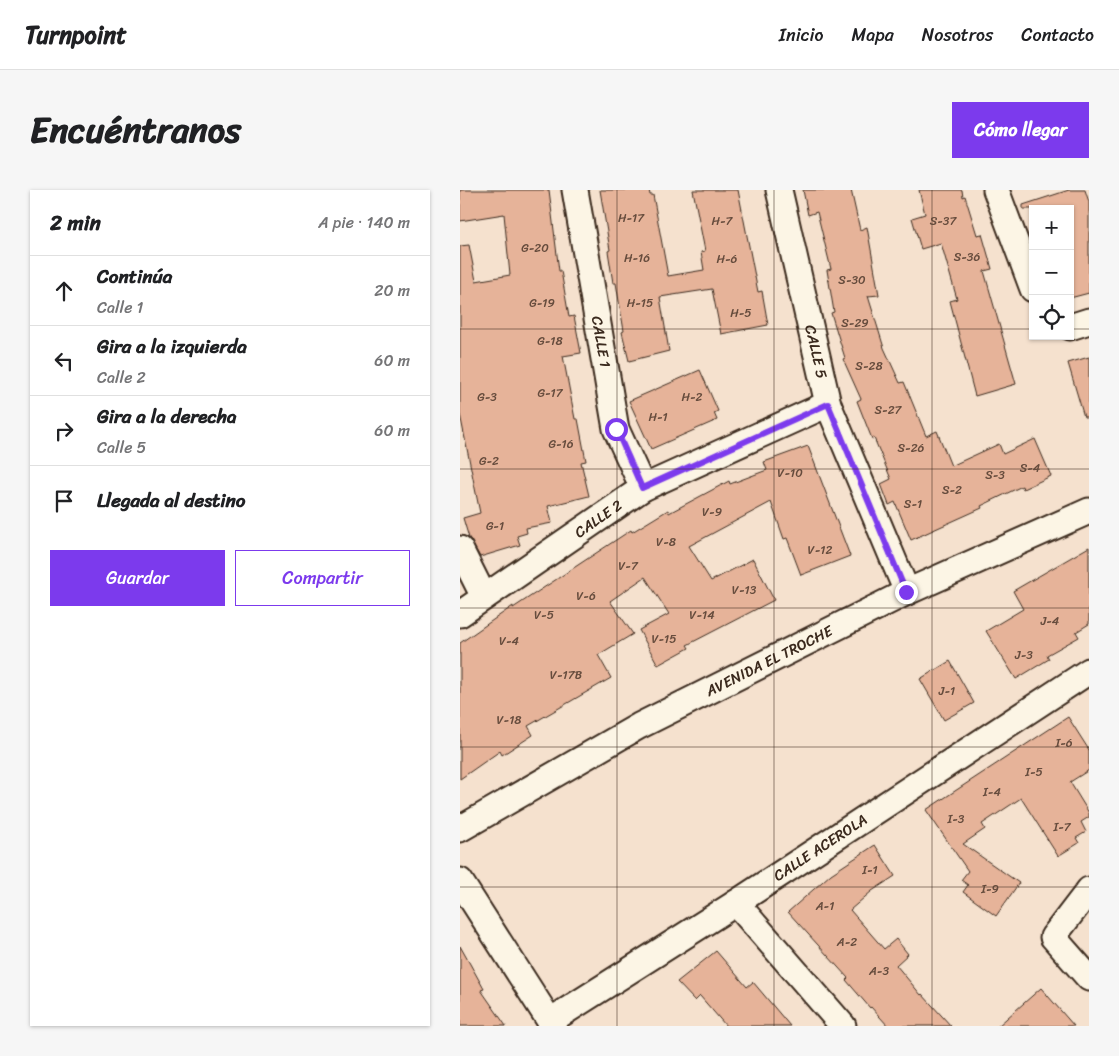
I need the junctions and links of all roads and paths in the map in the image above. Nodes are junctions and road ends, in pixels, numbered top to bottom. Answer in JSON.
{"nodes":[{"id":1,"x":575,"y":190,"type":"edge"},
{"id":2,"x":779,"y":190,"type":"edge"},
{"id":3,"x":998,"y":190,"type":"edge"},
{"id":4,"x":1029,"y":278,"type":"edge"},
{"id":5,"x":1089,"y":321,"type":"edge"},
{"id":6,"x":1074,"y":326,"type":"edge"},
{"id":7,"x":828,"y":404,"type":"junction"},
{"id":8,"x":642,"y":488,"type":"junction"},
{"id":9,"x":1089,"y":511,"type":"edge"},
{"id":10,"x":460,"y":550,"type":"edge"},
{"id":11,"x":906,"y":592,"type":"junction"},
{"id":12,"x":484,"y":597,"type":"junction"},
{"id":13,"x":460,"y":614,"type":"edge"},
{"id":14,"x":1089,"y":671,"type":"edge"},
{"id":15,"x":460,"y":830,"type":"edge"},
{"id":16,"x":460,"y":881,"type":"edge"},
{"id":17,"x":1089,"y":890,"type":"edge"},
{"id":18,"x":736,"y":903,"type":"junction"},
{"id":19,"x":1089,"y":978,"type":"edge"},
{"id":20,"x":551,"y":1023,"type":"edge"},
{"id":21,"x":843,"y":1026,"type":"edge"}],
"edges":[{"from":1,"to":8,"type":"street","name":"CALLE 1"},
{"from":2,"to":7,"type":"street","name":"CALLE 5"},
{"from":3,"to":4,"type":"street"},
{"from":5,"to":6,"type":"street"},
{"from":7,"to":8,"type":"street","name":"CALLE 2"},
{"from":7,"to":11,"type":"street","name":"CALLE 5"},
{"from":8,"to":12,"type":"street","name":"CALLE 2"},
{"from":9,"to":11,"type":"street","name":"AVENIDA EL TROCHE"},
{"from":10,"to":12,"type":"street"},
{"from":11,"to":15,"type":"street","name":"AVENIDA EL TROCHE"},
{"from":12,"to":13,"type":"street","name":"CALLE 2"},
{"from":14,"to":18,"type":"street","name":"CALLE ACEROLA"},
{"from":16,"to":20,"type":"street"},
{"from":17,"to":19,"type":"street"},
{"from":18,"to":20,"type":"street","name":"CALLE ACEROLA"},
{"from":18,"to":21,"type":"street"}]}
